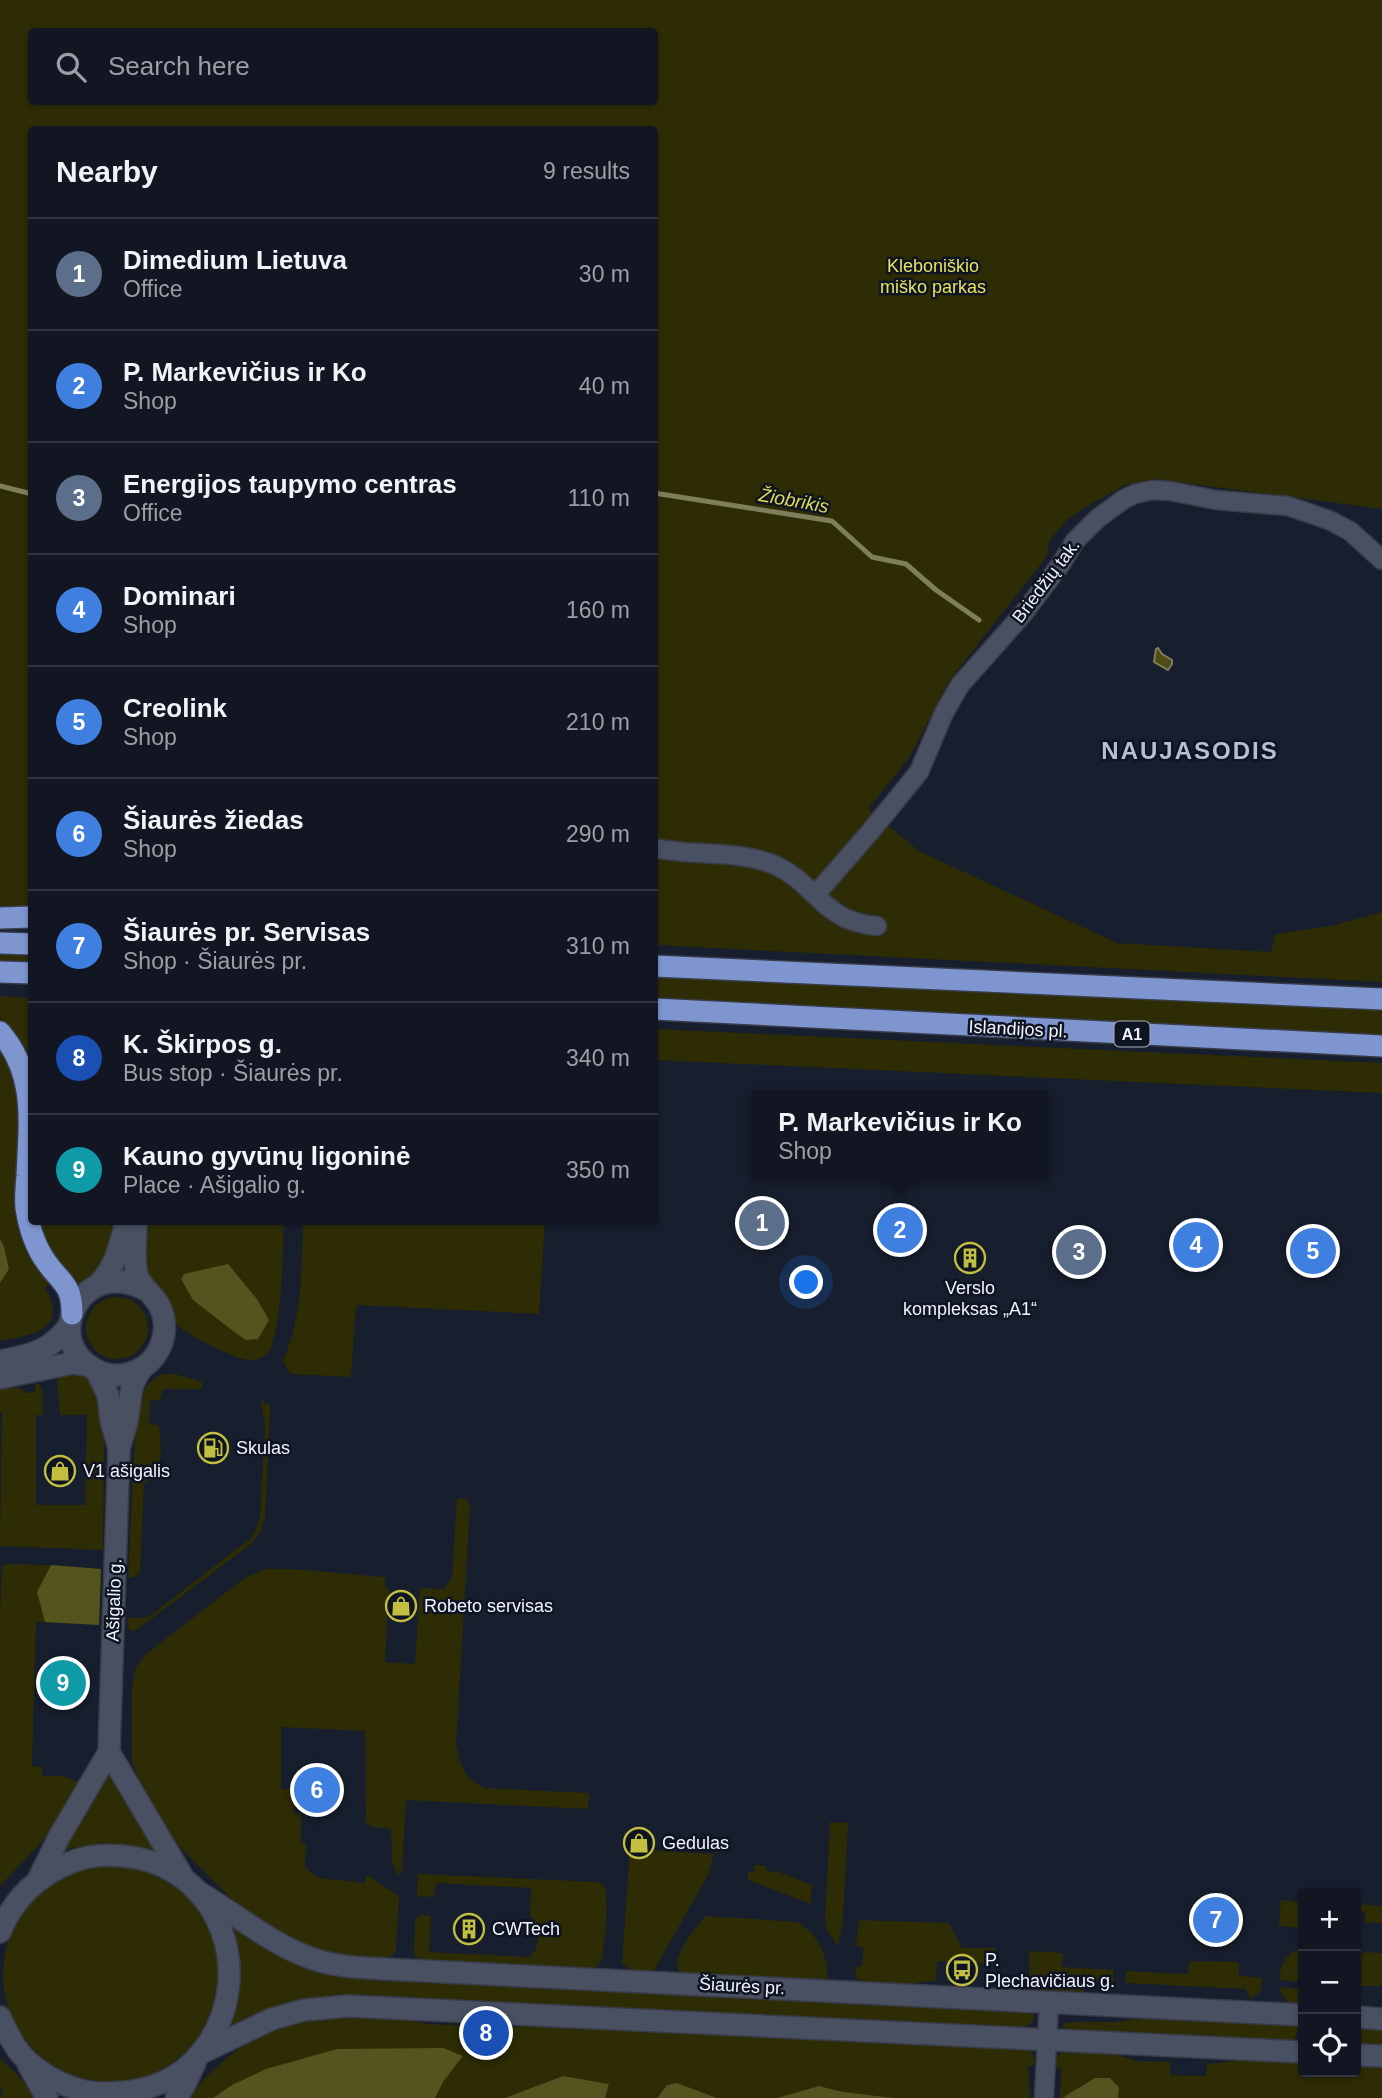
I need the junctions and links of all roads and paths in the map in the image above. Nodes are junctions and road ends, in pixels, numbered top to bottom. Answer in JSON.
{"nodes":[{"id":1,"x":1382,"y":560,"type":"edge"},
{"id":2,"x":658,"y":849,"type":"edge"},
{"id":3,"x":816,"y":894,"type":"junction"},
{"id":4,"x":28,"y":917,"type":"edge"},
{"id":5,"x":0,"y":918,"type":"edge"},
{"id":6,"x":877,"y":926,"type":"dead end"},
{"id":7,"x":0,"y":943,"type":"edge"},
{"id":8,"x":28,"y":944,"type":"edge"},
{"id":9,"x":658,"y":966,"type":"edge"},
{"id":10,"x":0,"y":972,"type":"edge"},
{"id":11,"x":28,"y":973,"type":"edge"},
{"id":12,"x":1382,"y":999,"type":"edge"},
{"id":13,"x":658,"y":1009,"type":"edge"},
{"id":14,"x":0,"y":1032,"type":"edge"},
{"id":15,"x":1382,"y":1046,"type":"edge"},
{"id":16,"x":28,"y":1096,"type":"edge"},
{"id":17,"x":28,"y":1136,"type":"edge"},
{"id":18,"x":28,"y":1217,"type":"edge"},
{"id":19,"x":29,"y":1225,"type":"edge"},
{"id":20,"x":125,"y":1225,"type":"edge"},
{"id":21,"x":136,"y":1225,"type":"edge"},
{"id":22,"x":99,"y":1284,"type":"junction"},
{"id":23,"x":146,"y":1290,"type":"junction"},
{"id":24,"x":71,"y":1319,"type":"junction"},
{"id":25,"x":0,"y":1361,"type":"edge"},
{"id":26,"x":92,"y":1368,"type":"junction"},
{"id":27,"x":142,"y":1368,"type":"junction"},
{"id":28,"x":0,"y":1378,"type":"edge"},
{"id":29,"x":119,"y":1448,"type":"junction"},
{"id":30,"x":109,"y":1752,"type":"junction"},
{"id":31,"x":33,"y":1884,"type":"junction"},
{"id":32,"x":192,"y":1887,"type":"junction"},
{"id":33,"x":0,"y":1903,"type":"edge"},
{"id":34,"x":0,"y":1932,"type":"edge"},
{"id":35,"x":1049,"y":2002,"type":"junction"},
{"id":36,"x":1298,"y":2015,"type":"edge"},
{"id":37,"x":0,"y":2017,"type":"edge"},
{"id":38,"x":1361,"y":2017,"type":"edge"},
{"id":39,"x":1382,"y":2019,"type":"edge"},
{"id":40,"x":1047,"y":2039,"type":"junction"},
{"id":41,"x":0,"y":2042,"type":"edge"},
{"id":42,"x":1298,"y":2052,"type":"edge"},
{"id":43,"x":22,"y":2055,"type":"junction"},
{"id":44,"x":200,"y":2055,"type":"junction"},
{"id":45,"x":1361,"y":2055,"type":"edge"},
{"id":46,"x":1382,"y":2056,"type":"edge"},
{"id":47,"x":47,"y":2098,"type":"edge"},
{"id":48,"x":176,"y":2098,"type":"edge"},
{"id":49,"x":1044,"y":2098,"type":"edge"}],
"edges":[{"from":1,"to":3,"type":"street","name":"Briedžių tak."},
{"from":2,"to":3,"type":"street"},
{"from":3,"to":6,"type":"street"},
{"from":4,"to":5,"type":"highway"},
{"from":7,"to":8,"type":"highway"},
{"from":9,"to":12,"type":"highway"},
{"from":10,"to":11,"type":"highway"},
{"from":13,"to":15,"type":"highway","name":"Islandijos pl.","number":"A1"},
{"from":14,"to":16,"type":"highway"},
{"from":17,"to":18,"type":"highway"},
{"from":19,"to":24,"type":"highway"},
{"from":20,"to":22,"type":"main road"},
{"from":21,"to":23,"type":"main road"},
{"from":22,"to":23,"type":"main road"},
{"from":22,"to":24,"type":"main road"},
{"from":23,"to":27,"type":"main road"},
{"from":24,"to":25,"type":"main road"},
{"from":24,"to":26,"type":"main road"},
{"from":26,"to":27,"type":"main road"},
{"from":26,"to":28,"type":"main road"},
{"from":26,"to":29,"type":"main road","name":"Ašigalio g."},
{"from":27,"to":29,"type":"main road","name":"Ašigalio g."},
{"from":29,"to":30,"type":"main road","name":"Ašigalio g."},
{"from":30,"to":31,"type":"main road","name":"Ašigalio g."},
{"from":30,"to":32,"type":"main road"},
{"from":31,"to":32,"type":"main road","name":"Šiaurės pr."},
{"from":31,"to":33,"type":"main road"},
{"from":31,"to":34,"type":"main road","name":"Ašigalio g."},
{"from":32,"to":35,"type":"main road","name":"Šiaurės pr."},
{"from":32,"to":44,"type":"main road"},
{"from":35,"to":36,"type":"main road","name":"Šiaurės pr."},
{"from":35,"to":40,"type":"street"},
{"from":37,"to":43,"type":"main road"},
{"from":38,"to":39,"type":"main road"},
{"from":40,"to":42,"type":"main road"},
{"from":40,"to":44,"type":"main road"},
{"from":40,"to":49,"type":"street"},
{"from":41,"to":43,"type":"main road"},
{"from":43,"to":44,"type":"main road"},
{"from":43,"to":47,"type":"main road"},
{"from":44,"to":48,"type":"main road"},
{"from":45,"to":46,"type":"main road"}]}
